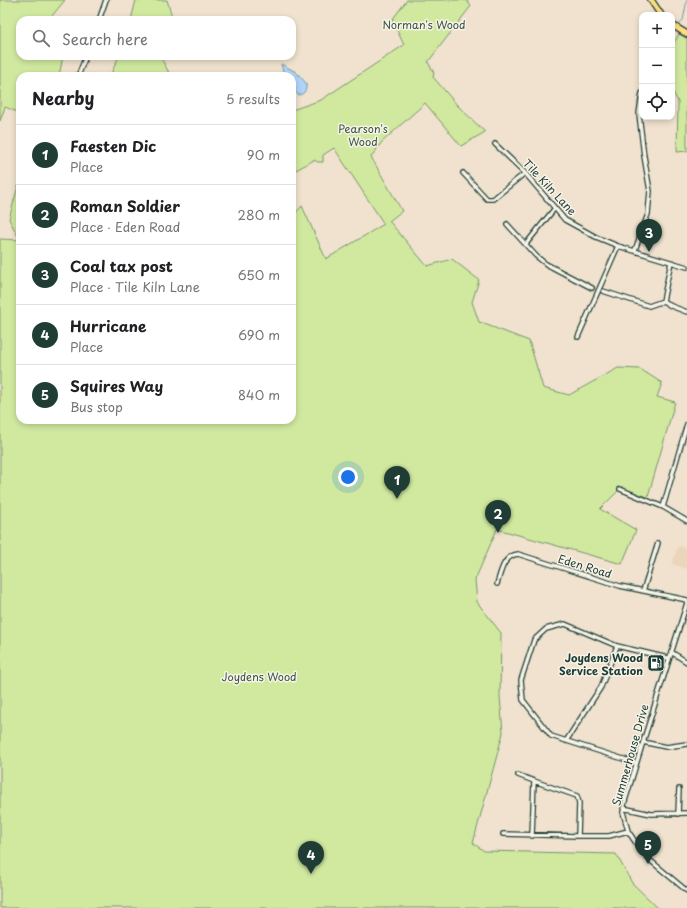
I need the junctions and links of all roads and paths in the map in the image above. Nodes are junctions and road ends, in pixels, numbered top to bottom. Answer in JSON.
{"nodes":[{"id":1,"x":106,"y":0,"type":"edge"},
{"id":2,"x":651,"y":0,"type":"edge"},
{"id":3,"x":659,"y":12,"type":"edge"},
{"id":4,"x":100,"y":16,"type":"edge"},
{"id":5,"x":675,"y":28,"type":"edge"},
{"id":6,"x":687,"y":34,"type":"edge"},
{"id":7,"x":84,"y":60,"type":"edge"},
{"id":8,"x":80,"y":72,"type":"edge"},
{"id":9,"x":640,"y":120,"type":"edge"},
{"id":10,"x":495,"y":144,"type":"dead end"},
{"id":11,"x":463,"y":173,"type":"dead end"},
{"id":12,"x":524,"y":173,"type":"junction"},
{"id":13,"x":555,"y":208,"type":"junction"},
{"id":14,"x":507,"y":224,"type":"dead end"},
{"id":15,"x":526,"y":244,"type":"junction"},
{"id":16,"x":618,"y":246,"type":"junction"},
{"id":17,"x":635,"y":250,"type":"junction"},
{"id":18,"x":671,"y":262,"type":"junction"},
{"id":19,"x":687,"y":267,"type":"edge"},
{"id":20,"x":592,"y":288,"type":"dead end"},
{"id":21,"x":603,"y":291,"type":"dead end"},
{"id":22,"x":663,"y":301,"type":"junction"},
{"id":23,"x":687,"y":312,"type":"edge"},
{"id":24,"x":578,"y":337,"type":"dead end"},
{"id":25,"x":687,"y":424,"type":"edge"},
{"id":26,"x":620,"y":489,"type":"dead end"},
{"id":27,"x":663,"y":508,"type":"junction"},
{"id":28,"x":687,"y":521,"type":"edge"},
{"id":29,"x":658,"y":543,"type":"dead end"},
{"id":30,"x":497,"y":584,"type":"dead end"},
{"id":31,"x":643,"y":591,"type":"junction"},
{"id":32,"x":687,"y":600,"type":"edge"},
{"id":33,"x":687,"y":603,"type":"edge"},
{"id":34,"x":617,"y":646,"type":"junction"},
{"id":35,"x":671,"y":652,"type":"junction"},
{"id":36,"x":668,"y":658,"type":"junction"},
{"id":37,"x":687,"y":662,"type":"edge"},
{"id":38,"x":566,"y":741,"type":"junction"},
{"id":39,"x":643,"y":742,"type":"junction"},
{"id":40,"x":687,"y":744,"type":"edge"},
{"id":41,"x":636,"y":763,"type":"junction"},
{"id":42,"x":518,"y":775,"type":"dead end"},
{"id":43,"x":534,"y":780,"type":"junction"},
{"id":44,"x":679,"y":789,"type":"dead end"},
{"id":45,"x":623,"y":808,"type":"junction"},
{"id":46,"x":687,"y":813,"type":"edge"},
{"id":47,"x":678,"y":814,"type":"junction"},
{"id":48,"x":628,"y":831,"type":"junction"},
{"id":49,"x":503,"y":834,"type":"dead end"},
{"id":50,"x":532,"y":836,"type":"junction"},
{"id":51,"x":578,"y":836,"type":"junction"},
{"id":52,"x":687,"y":891,"type":"edge"}],
"edges":[{"from":1,"to":4,"type":"street"},
{"from":2,"to":3,"type":"main road"},
{"from":5,"to":6,"type":"main road"},
{"from":7,"to":8,"type":"street"},
{"from":9,"to":17,"type":"street"},
{"from":10,"to":12,"type":"street","name":"Tile Kiln Lane"},
{"from":11,"to":12,"type":"street"},
{"from":12,"to":13,"type":"street","name":"Tile Kiln Lane"},
{"from":13,"to":15,"type":"street"},
{"from":13,"to":16,"type":"street","name":"Tile Kiln Lane"},
{"from":14,"to":15,"type":"street"},
{"from":15,"to":20,"type":"street"},
{"from":16,"to":17,"type":"street","name":"Tile Kiln Lane"},
{"from":16,"to":24,"type":"street"},
{"from":17,"to":18,"type":"street","name":"Tile Kiln Lane"},
{"from":18,"to":19,"type":"street","name":"Tile Kiln Lane"},
{"from":18,"to":22,"type":"street"},
{"from":21,"to":22,"type":"street"},
{"from":22,"to":23,"type":"street"},
{"from":25,"to":27,"type":"street"},
{"from":26,"to":27,"type":"street"},
{"from":27,"to":28,"type":"street"},
{"from":29,"to":31,"type":"street"},
{"from":30,"to":31,"type":"street","name":"Eden Road"},
{"from":31,"to":32,"type":"street","name":"Eden Road"},
{"from":33,"to":35,"type":"street","name":"Summerhouse Drive"},
{"from":34,"to":36,"type":"street"},
{"from":34,"to":38,"type":"street"},
{"from":34,"to":38,"type":"street"},
{"from":35,"to":36,"type":"street","name":"Summerhouse Drive"},
{"from":35,"to":37,"type":"street"},
{"from":36,"to":39,"type":"street","name":"Summerhouse Drive"},
{"from":38,"to":41,"type":"street"},
{"from":39,"to":40,"type":"street"},
{"from":39,"to":41,"type":"street","name":"Summerhouse Drive"},
{"from":41,"to":45,"type":"street","name":"Summerhouse Drive"},
{"from":42,"to":43,"type":"street"},
{"from":43,"to":50,"type":"street"},
{"from":43,"to":51,"type":"street"},
{"from":44,"to":47,"type":"street"},
{"from":45,"to":47,"type":"street"},
{"from":45,"to":48,"type":"street","name":"Summerhouse Drive"},
{"from":46,"to":47,"type":"street"},
{"from":48,"to":51,"type":"street"},
{"from":48,"to":52,"type":"street","name":"Summerhouse Drive"},
{"from":49,"to":50,"type":"street"},
{"from":50,"to":51,"type":"street"}]}
